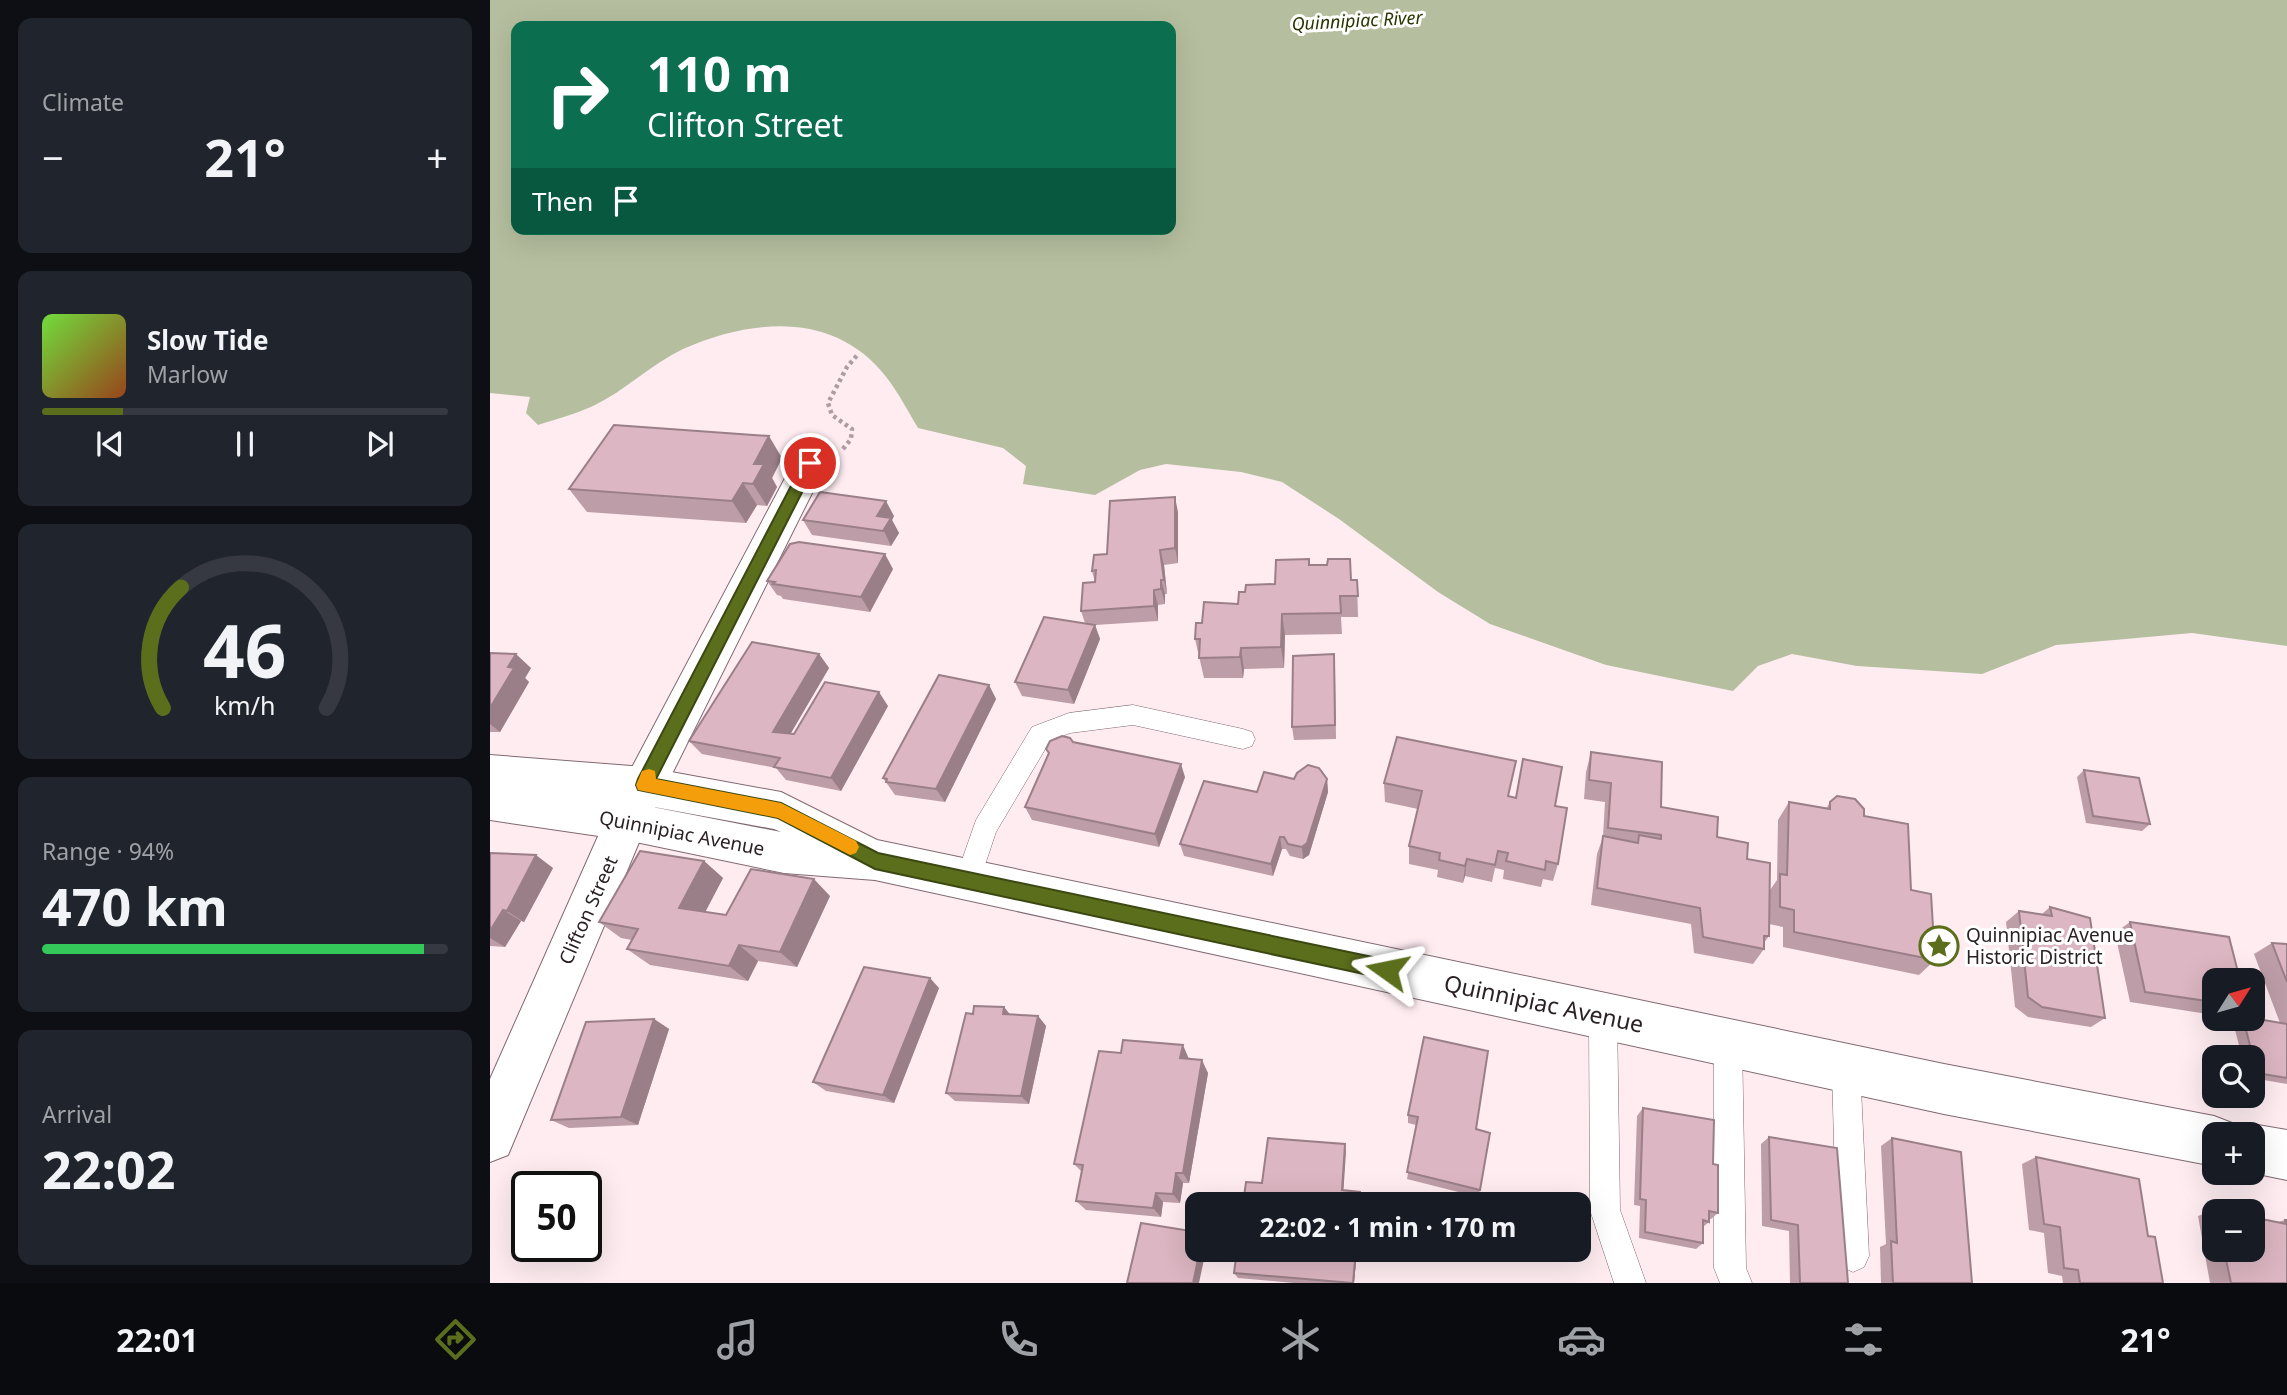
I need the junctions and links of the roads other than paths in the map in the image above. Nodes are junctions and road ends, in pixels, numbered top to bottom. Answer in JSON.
{"nodes":[{"id":1,"x":824,"y":459,"type":"road end"},
{"id":2,"x":1243,"y":739,"type":"dead end"},
{"id":3,"x":490,"y":773,"type":"edge"},
{"id":4,"x":490,"y":801,"type":"edge"},
{"id":5,"x":636,"y":803,"type":"junction"},
{"id":6,"x":968,"y":880,"type":"junction"},
{"id":7,"x":1603,"y":1016,"type":"junction"},
{"id":8,"x":1728,"y":1042,"type":"junction"},
{"id":9,"x":1846,"y":1068,"type":"junction"},
{"id":10,"x":490,"y":1137,"type":"edge"},
{"id":11,"x":2202,"y":1139,"type":"edge"},
{"id":12,"x":2265,"y":1151,"type":"edge"},
{"id":13,"x":2287,"y":1155,"type":"edge"},
{"id":14,"x":1853,"y":1256,"type":"dead end"},
{"id":15,"x":1630,"y":1283,"type":"edge"},
{"id":16,"x":1736,"y":1283,"type":"edge"}],
"edges":[{"from":1,"to":5,"type":"main road","name":"Clifton Street"},
{"from":2,"to":6,"type":"lane"},
{"from":3,"to":5,"type":"main road","name":"Quinnipiac Avenue"},
{"from":4,"to":5,"type":"main road","name":"Quinnipiac Avenue"},
{"from":5,"to":6,"type":"main road","name":"Quinnipiac Avenue"},
{"from":5,"to":10,"type":"main road","name":"Clifton Street"},
{"from":6,"to":7,"type":"main road","name":"Quinnipiac Avenue"},
{"from":7,"to":8,"type":"main road","name":"Quinnipiac Avenue"},
{"from":7,"to":15,"type":"lane"},
{"from":8,"to":9,"type":"main road","name":"Quinnipiac Avenue"},
{"from":8,"to":16,"type":"lane"},
{"from":9,"to":11,"type":"main road","name":"Quinnipiac Avenue"},
{"from":9,"to":14,"type":"lane"},
{"from":12,"to":13,"type":"main road"}]}
